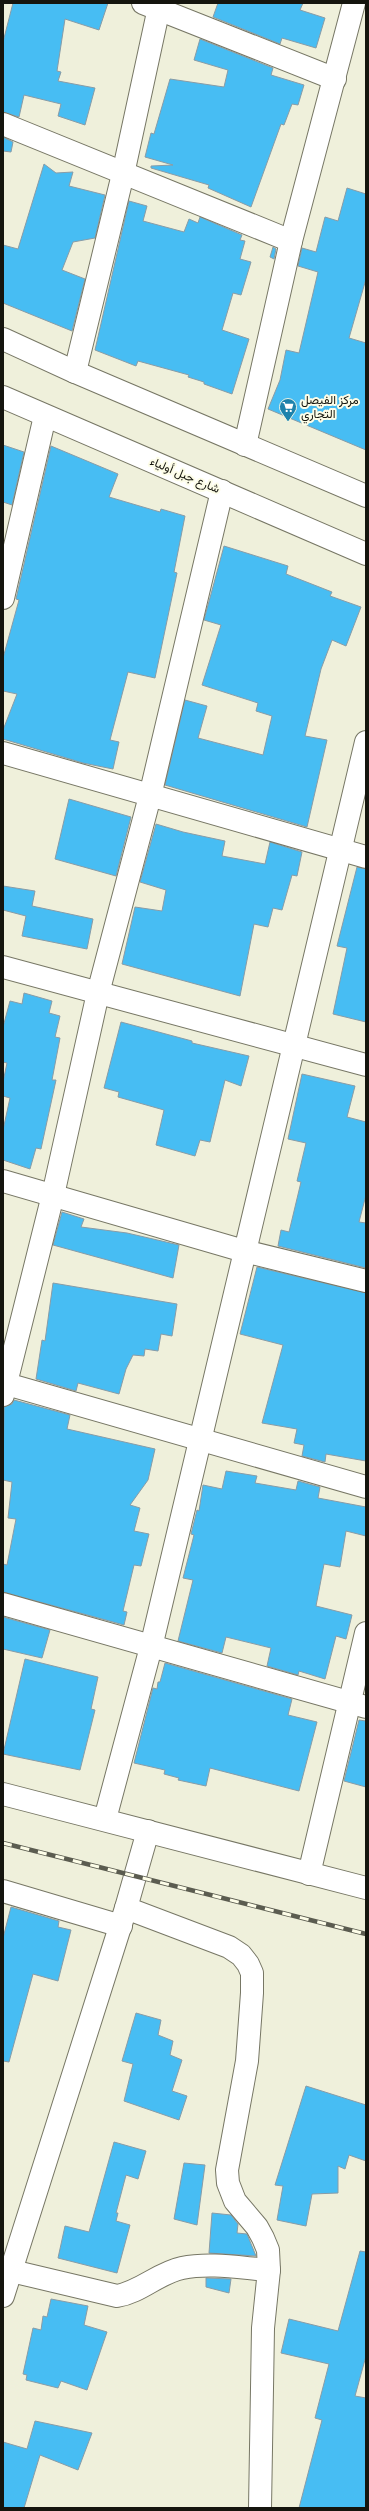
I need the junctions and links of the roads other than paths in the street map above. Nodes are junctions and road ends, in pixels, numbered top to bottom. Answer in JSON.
{"nodes":[{"id":1,"x":354,"y":3,"type":"edge"},
{"id":2,"x":154,"y":5,"type":"edge"},
{"id":3,"x":335,"y":79,"type":"junction"},
{"id":4,"x":3,"y":124,"type":"edge"},
{"id":5,"x":123,"y":174,"type":"junction"},
{"id":6,"x":291,"y":241,"type":"junction"},
{"id":7,"x":3,"y":339,"type":"edge"},
{"id":8,"x":75,"y":372,"type":"junction"},
{"id":9,"x":3,"y":397,"type":"edge"},
{"id":10,"x":45,"y":416,"type":"junction"},
{"id":11,"x":245,"y":445,"type":"junction"},
{"id":12,"x":222,"y":491,"type":"junction"},
{"id":13,"x":366,"y":496,"type":"edge"},
{"id":14,"x":366,"y":554,"type":"edge"},
{"id":15,"x":3,"y":598,"type":"edge"},
{"id":16,"x":366,"y":742,"type":"edge"},
{"id":17,"x":3,"y":753,"type":"edge"},
{"id":18,"x":150,"y":796,"type":"junction"},
{"id":19,"x":341,"y":850,"type":"junction"},
{"id":20,"x":366,"y":857,"type":"edge"},
{"id":21,"x":3,"y":967,"type":"edge"},
{"id":22,"x":98,"y":993,"type":"junction"},
{"id":23,"x":293,"y":1045,"type":"junction"},
{"id":24,"x":366,"y":1065,"type":"edge"},
{"id":25,"x":3,"y":1181,"type":"edge"},
{"id":26,"x":53,"y":1195,"type":"junction"},
{"id":27,"x":244,"y":1251,"type":"junction"},
{"id":28,"x":366,"y":1281,"type":"edge"},
{"id":29,"x":4,"y":1387,"type":"edge"},
{"id":30,"x":201,"y":1440,"type":"junction"},
{"id":31,"x":366,"y":1487,"type":"edge"},
{"id":32,"x":3,"y":1604,"type":"edge"},
{"id":33,"x":366,"y":1633,"type":"edge"},
{"id":34,"x":151,"y":1647,"type":"junction"},
{"id":35,"x":358,"y":1705,"type":"edge"},
{"id":36,"x":3,"y":1794,"type":"edge"},
{"id":37,"x":105,"y":1819,"type":"junction"},
{"id":38,"x":148,"y":1831,"type":"junction"},
{"id":39,"x":309,"y":1874,"type":"junction"},
{"id":40,"x":366,"y":1888,"type":"edge"},
{"id":41,"x":3,"y":1891,"type":"edge"},
{"id":42,"x":124,"y":1917,"type":"junction"},
{"id":43,"x":6,"y":2270,"type":"edge"},
{"id":44,"x":269,"y":2270,"type":"junction"},
{"id":45,"x":3,"y":2296,"type":"edge"},
{"id":46,"x":260,"y":2508,"type":"edge"}],
"edges":[{"from":1,"to":3,"type":"street"},
{"from":2,"to":3,"type":"street"},
{"from":2,"to":5,"type":"street"},
{"from":3,"to":6,"type":"street"},
{"from":4,"to":5,"type":"street"},
{"from":5,"to":6,"type":"street"},
{"from":5,"to":8,"type":"street"},
{"from":6,"to":11,"type":"street"},
{"from":7,"to":8,"type":"street"},
{"from":8,"to":11,"type":"street"},
{"from":9,"to":10,"type":"street","name":"شارع جبل أولياء"},
{"from":10,"to":12,"type":"street","name":"شارع جبل أولياء"},
{"from":10,"to":15,"type":"street"},
{"from":11,"to":13,"type":"street"},
{"from":12,"to":14,"type":"street","name":"شارع جبل أولياء"},
{"from":12,"to":18,"type":"street"},
{"from":16,"to":19,"type":"street"},
{"from":17,"to":18,"type":"street"},
{"from":18,"to":19,"type":"street"},
{"from":18,"to":22,"type":"street"},
{"from":19,"to":20,"type":"street"},
{"from":19,"to":23,"type":"street"},
{"from":21,"to":22,"type":"street"},
{"from":22,"to":23,"type":"street"},
{"from":22,"to":26,"type":"street"},
{"from":23,"to":24,"type":"street"},
{"from":23,"to":27,"type":"street"},
{"from":25,"to":26,"type":"street"},
{"from":26,"to":27,"type":"street"},
{"from":26,"to":29,"type":"street"},
{"from":27,"to":28,"type":"street"},
{"from":27,"to":30,"type":"street"},
{"from":29,"to":30,"type":"street"},
{"from":30,"to":31,"type":"street"},
{"from":30,"to":34,"type":"street"},
{"from":32,"to":34,"type":"street"},
{"from":33,"to":35,"type":"street"},
{"from":34,"to":35,"type":"street"},
{"from":34,"to":37,"type":"street"},
{"from":35,"to":39,"type":"street"},
{"from":36,"to":37,"type":"street"},
{"from":37,"to":38,"type":"street"},
{"from":38,"to":39,"type":"street"},
{"from":38,"to":42,"type":"street"},
{"from":39,"to":40,"type":"street"},
{"from":41,"to":42,"type":"street"},
{"from":42,"to":43,"type":"street"},
{"from":42,"to":44,"type":"street"},
{"from":43,"to":44,"type":"street"},
{"from":43,"to":45,"type":"street"},
{"from":44,"to":46,"type":"street"}]}
